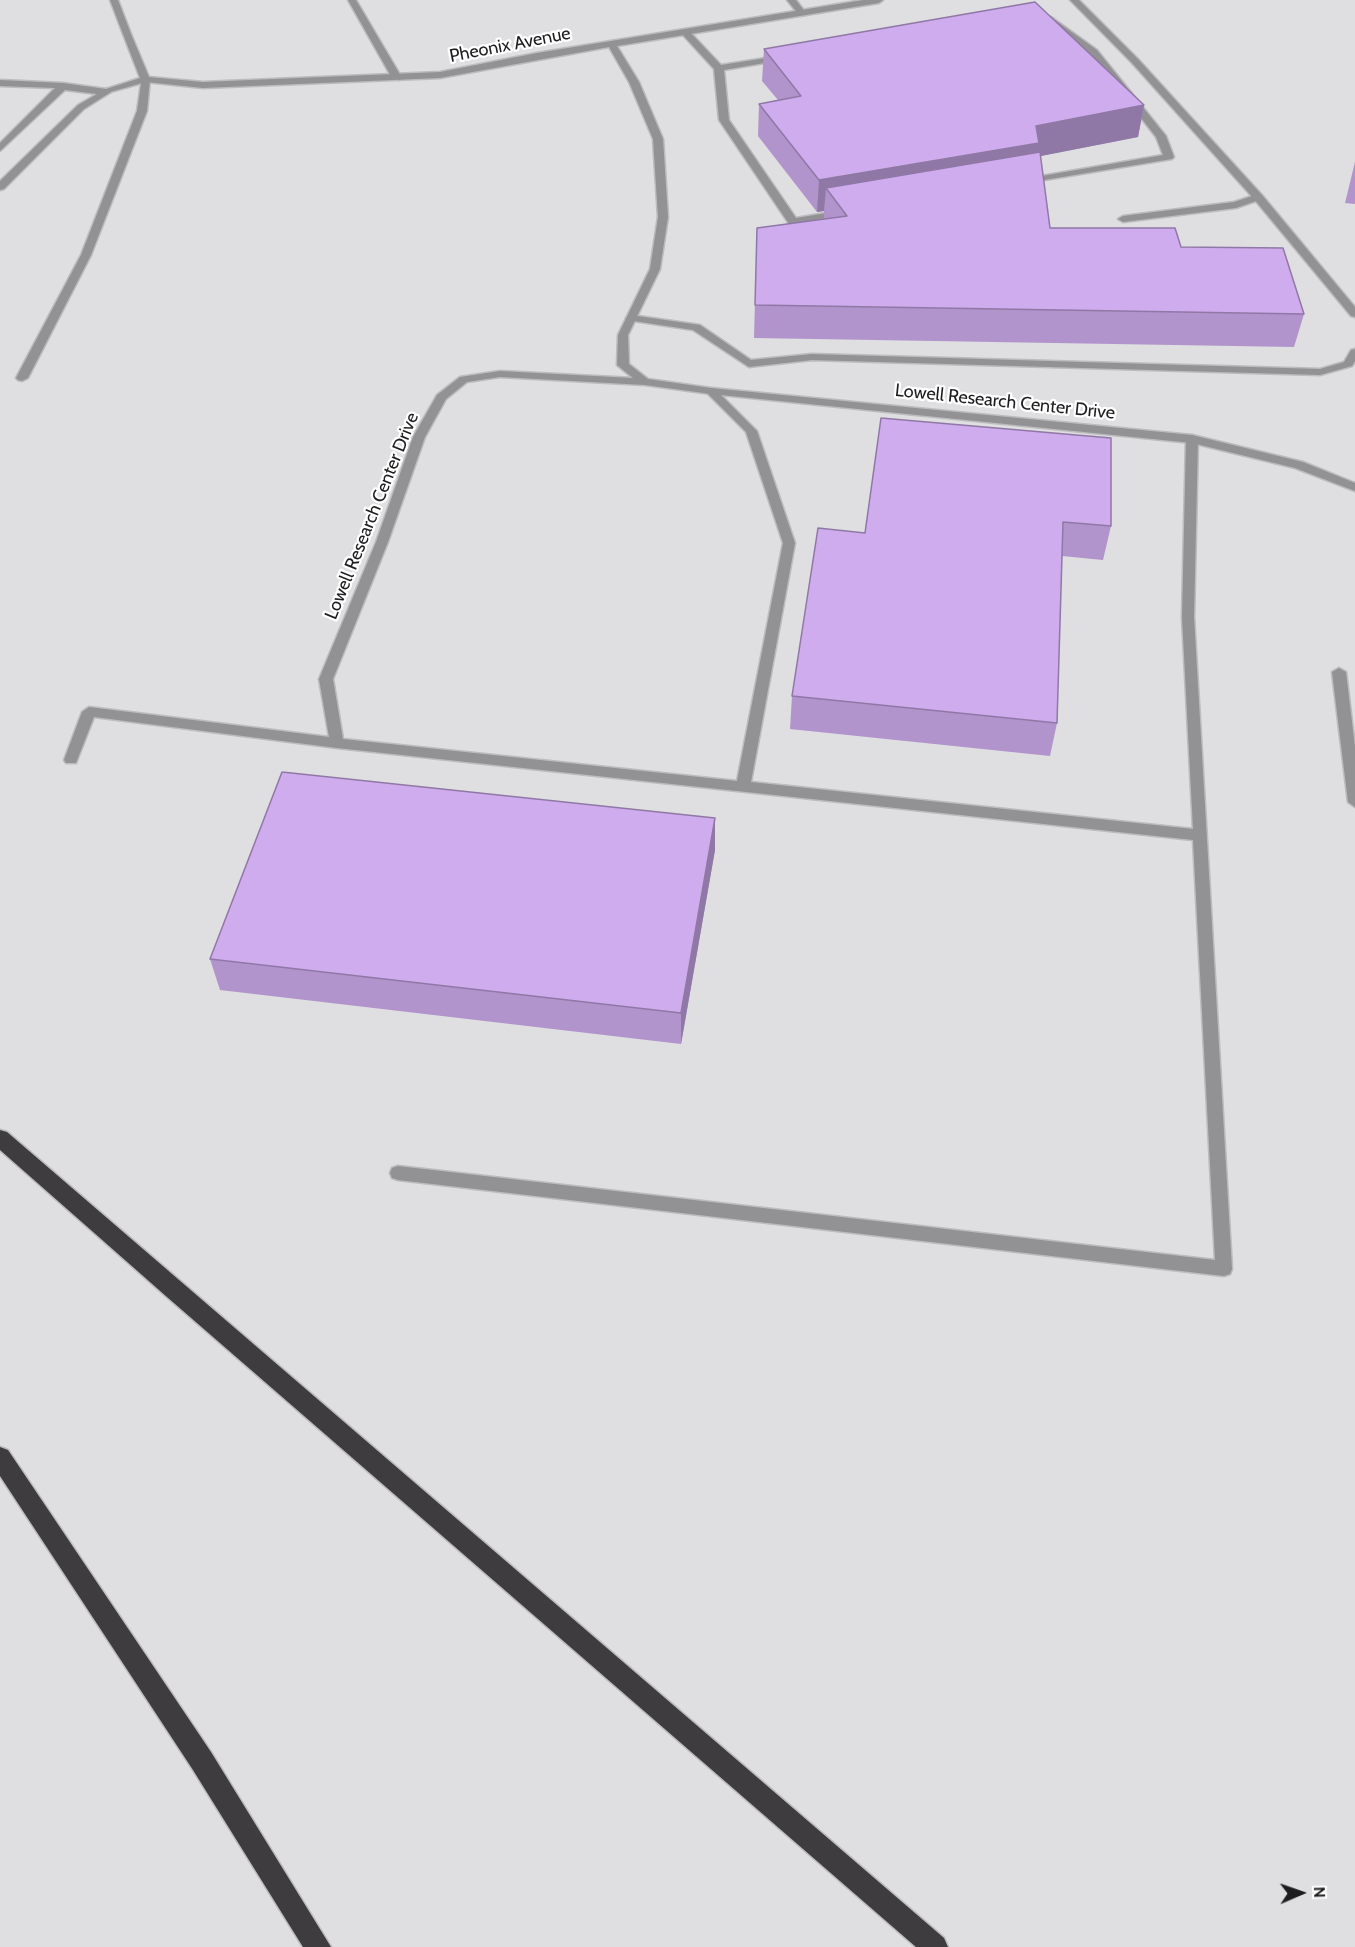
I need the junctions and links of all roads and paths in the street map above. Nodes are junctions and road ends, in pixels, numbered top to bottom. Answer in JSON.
{"nodes":[{"id":1,"x":114,"y":0,"type":"edge"},
{"id":2,"x":352,"y":0,"type":"edge"},
{"id":3,"x":791,"y":0,"type":"edge"},
{"id":4,"x":879,"y":0,"type":"edge"},
{"id":5,"x":1074,"y":0,"type":"edge"},
{"id":6,"x":1040,"y":12,"type":"edge"},
{"id":7,"x":802,"y":13,"type":"junction"},
{"id":8,"x":685,"y":32,"type":"junction"},
{"id":9,"x":612,"y":44,"type":"junction"},
{"id":10,"x":788,"y":56,"type":"edge"},
{"id":11,"x":719,"y":68,"type":"junction"},
{"id":12,"x":397,"y":78,"type":"junction"},
{"id":13,"x":145,"y":79,"type":"junction"},
{"id":14,"x":0,"y":82,"type":"edge"},
{"id":15,"x":63,"y":87,"type":"junction"},
{"id":16,"x":106,"y":92,"type":"junction"},
{"id":17,"x":0,"y":148,"type":"edge"},
{"id":18,"x":1016,"y":183,"type":"edge"},
{"id":19,"x":0,"y":187,"type":"edge"},
{"id":20,"x":1258,"y":197,"type":"junction"},
{"id":21,"x":851,"y":212,"type":"edge"},
{"id":22,"x":1123,"y":219,"type":"dead end"},
{"id":23,"x":1355,"y":314,"type":"edge"},
{"id":24,"x":631,"y":318,"type":"junction"},
{"id":25,"x":1355,"y":352,"type":"edge"},
{"id":26,"x":22,"y":378,"type":"dead end"},
{"id":27,"x":645,"y":382,"type":"junction"},
{"id":28,"x":711,"y":391,"type":"junction"},
{"id":29,"x":1192,"y":439,"type":"junction"},
{"id":30,"x":1355,"y":487,"type":"edge"},
{"id":31,"x":1338,"y":672,"type":"dead end"},
{"id":32,"x":337,"y":742,"type":"junction"},
{"id":33,"x":71,"y":760,"type":"dead end"},
{"id":34,"x":743,"y":786,"type":"junction"},
{"id":35,"x":1354,"y":795,"type":"edge"},
{"id":36,"x":1200,"y":835,"type":"junction"},
{"id":37,"x":0,"y":1138,"type":"edge"},
{"id":38,"x":398,"y":1173,"type":"dead end"},
{"id":39,"x":0,"y":1457,"type":"edge"},
{"id":40,"x":318,"y":1947,"type":"edge"},
{"id":41,"x":935,"y":1947,"type":"edge"}],
"edges":[{"from":1,"to":13,"type":"street"},
{"from":2,"to":12,"type":"street"},
{"from":3,"to":7,"type":"street"},
{"from":4,"to":7,"type":"street","name":"Pheonix Avenue"},
{"from":5,"to":20,"type":"street"},
{"from":6,"to":18,"type":"street"},
{"from":7,"to":8,"type":"street","name":"Pheonix Avenue"},
{"from":8,"to":9,"type":"street","name":"Pheonix Avenue"},
{"from":8,"to":11,"type":"street"},
{"from":9,"to":12,"type":"street","name":"Pheonix Avenue"},
{"from":9,"to":24,"type":"street"},
{"from":10,"to":11,"type":"street"},
{"from":11,"to":21,"type":"street"},
{"from":12,"to":13,"type":"street","name":"Pheonix Avenue"},
{"from":13,"to":16,"type":"street"},
{"from":13,"to":26,"type":"street"},
{"from":14,"to":15,"type":"street"},
{"from":15,"to":16,"type":"street"},
{"from":15,"to":17,"type":"street"},
{"from":16,"to":19,"type":"street"},
{"from":20,"to":22,"type":"street"},
{"from":20,"to":23,"type":"street"},
{"from":24,"to":25,"type":"street"},
{"from":24,"to":27,"type":"street"},
{"from":27,"to":28,"type":"street","name":"Lowell Research Center Drive"},
{"from":27,"to":32,"type":"street","name":"Lowell Research Center Drive"},
{"from":28,"to":29,"type":"street","name":"Lowell Research Center Drive"},
{"from":28,"to":34,"type":"street"},
{"from":29,"to":30,"type":"street","name":"Lowell Research Center Drive"},
{"from":29,"to":36,"type":"street"},
{"from":31,"to":35,"type":"street"},
{"from":32,"to":33,"type":"street"},
{"from":32,"to":34,"type":"street"},
{"from":34,"to":36,"type":"street"},
{"from":36,"to":38,"type":"street"},
{"from":37,"to":41,"type":"highway"},
{"from":39,"to":40,"type":"highway"}]}
